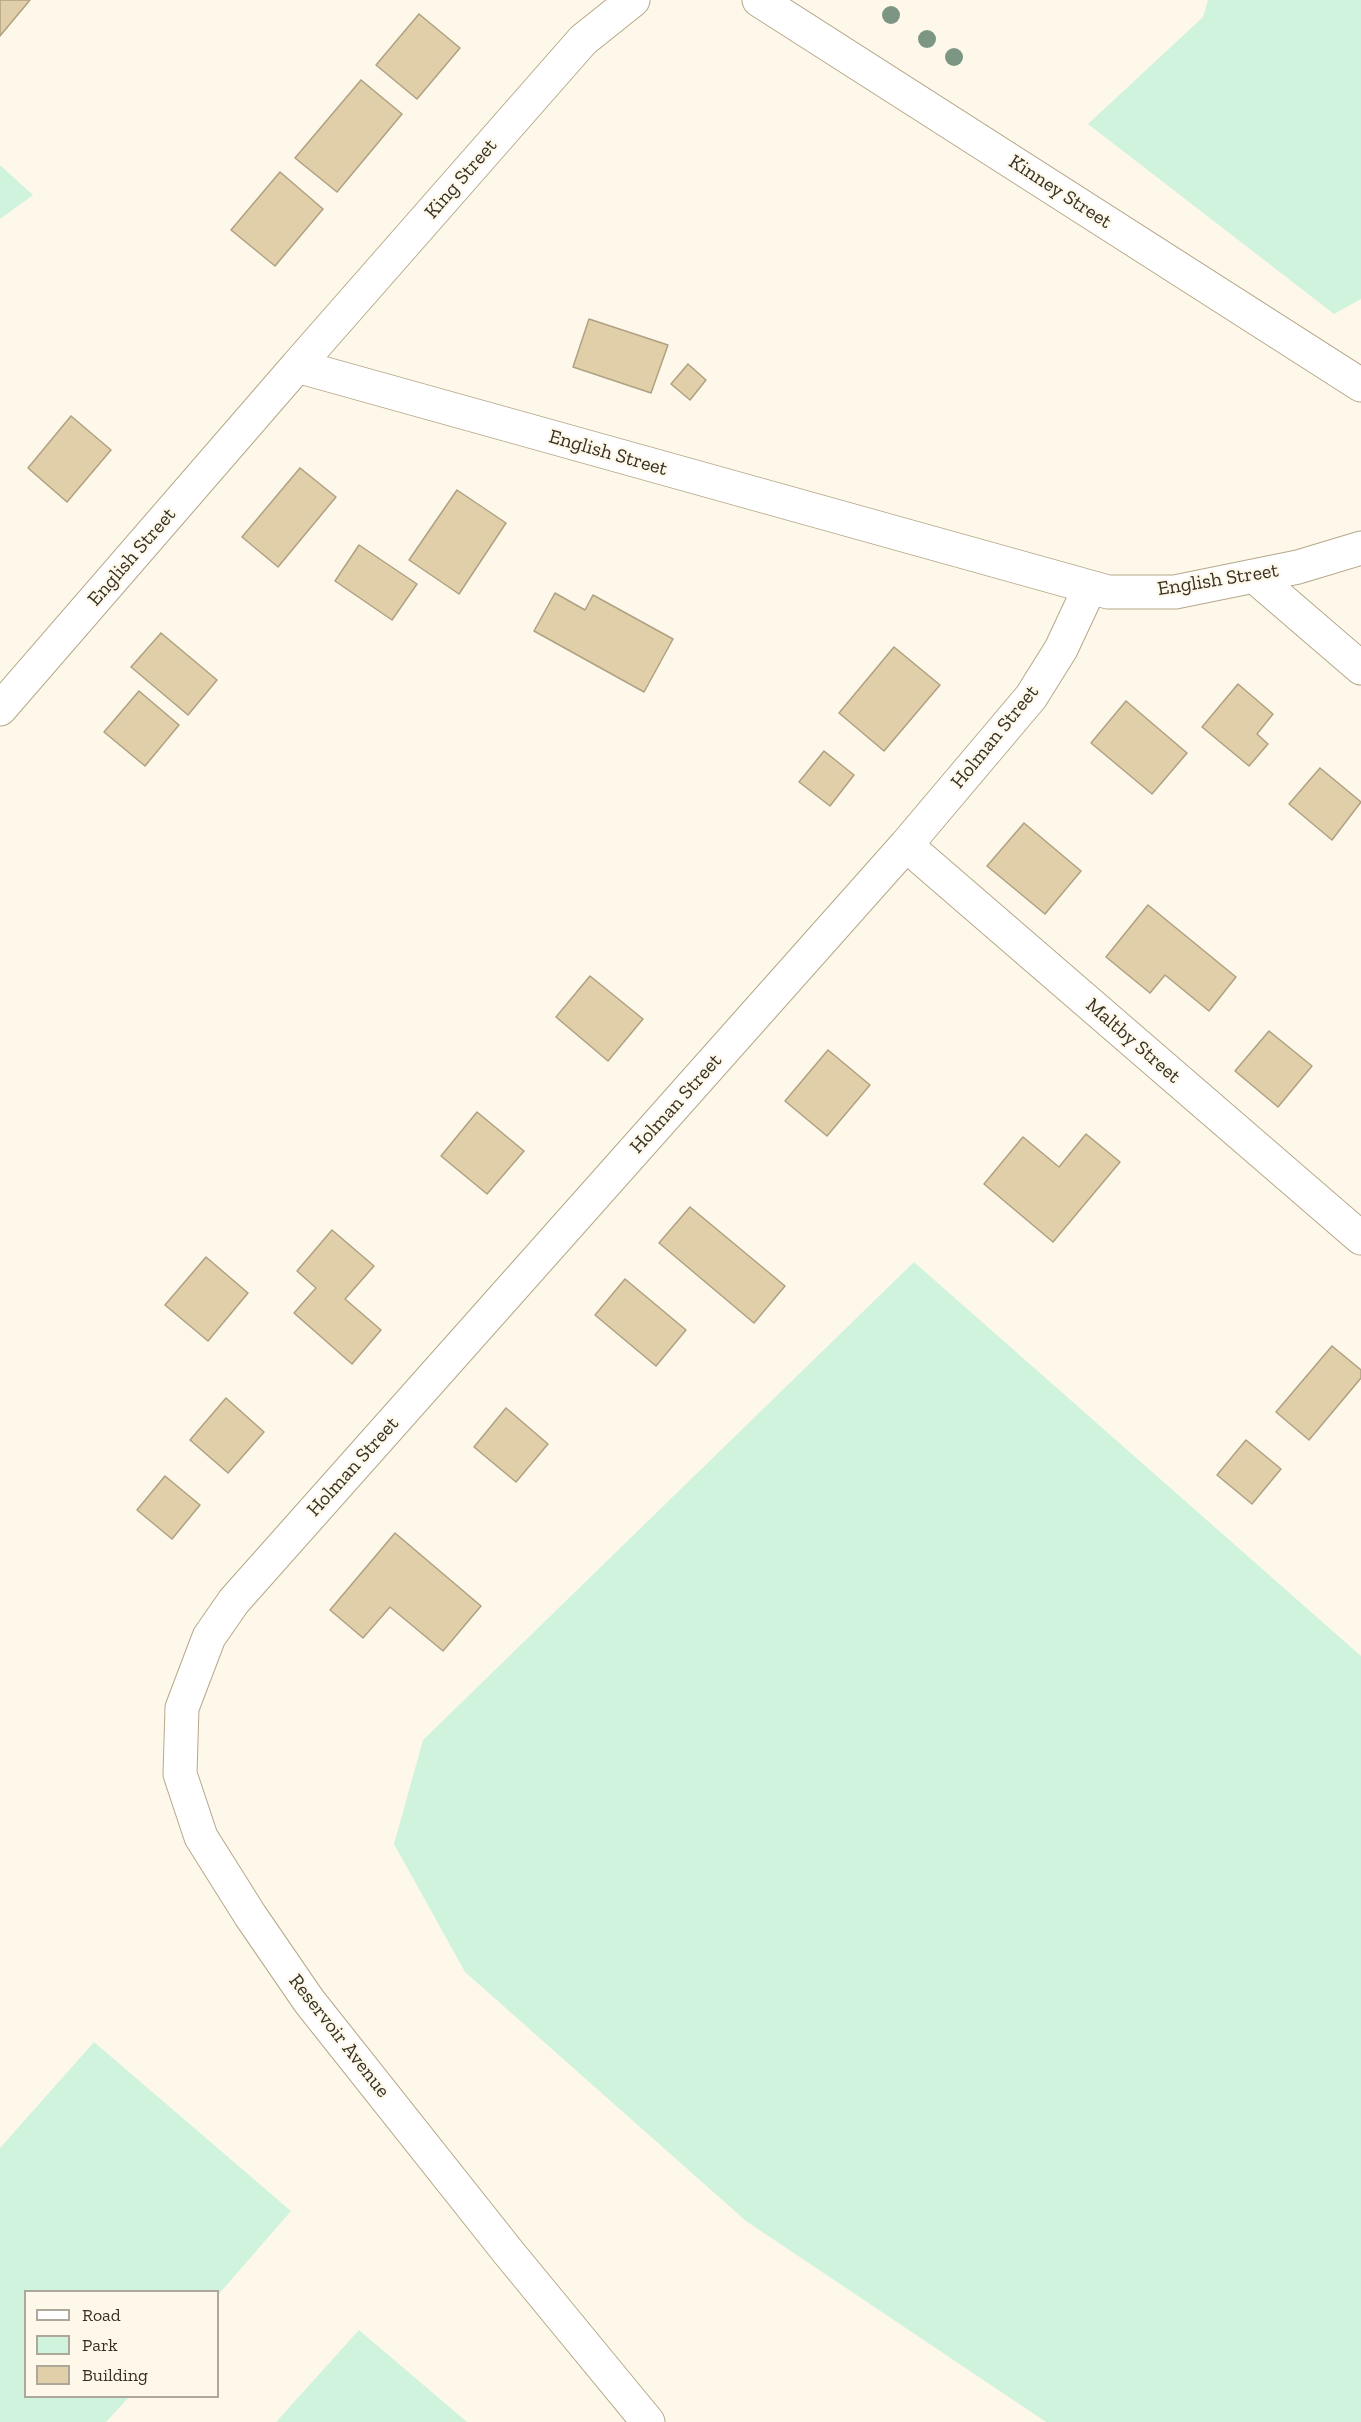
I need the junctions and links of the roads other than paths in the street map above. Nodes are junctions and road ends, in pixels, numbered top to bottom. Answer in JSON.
{"nodes":[{"id":1,"x":633,"y":0,"type":"edge"},
{"id":2,"x":759,"y":0,"type":"edge"},
{"id":3,"x":297,"y":366,"type":"junction"},
{"id":4,"x":1361,"y":385,"type":"edge"},
{"id":5,"x":1361,"y":548,"type":"edge"},
{"id":6,"x":1254,"y":576,"type":"junction"},
{"id":7,"x":1090,"y":587,"type":"junction"},
{"id":8,"x":1361,"y":668,"type":"edge"},
{"id":9,"x":0,"y":709,"type":"edge"},
{"id":10,"x":906,"y":845,"type":"junction"},
{"id":11,"x":1361,"y":1238,"type":"edge"},
{"id":12,"x":234,"y":1601,"type":"joint"},
{"id":13,"x":648,"y":2422,"type":"edge"}],
"edges":[{"from":1,"to":3,"type":"street","name":"King Street"},
{"from":2,"to":4,"type":"street","name":"Kinney Street"},
{"from":3,"to":7,"type":"street","name":"English Street"},
{"from":3,"to":9,"type":"street","name":"English Street"},
{"from":5,"to":6,"type":"street","name":"English Street"},
{"from":6,"to":7,"type":"street","name":"English Street"},
{"from":6,"to":8,"type":"street"},
{"from":7,"to":10,"type":"street","name":"Holman Street"},
{"from":10,"to":11,"type":"street","name":"Maltby Street"},
{"from":10,"to":12,"type":"street","name":"Holman Street"},
{"from":12,"to":13,"type":"street","name":"Reservoir Avenue"}]}
